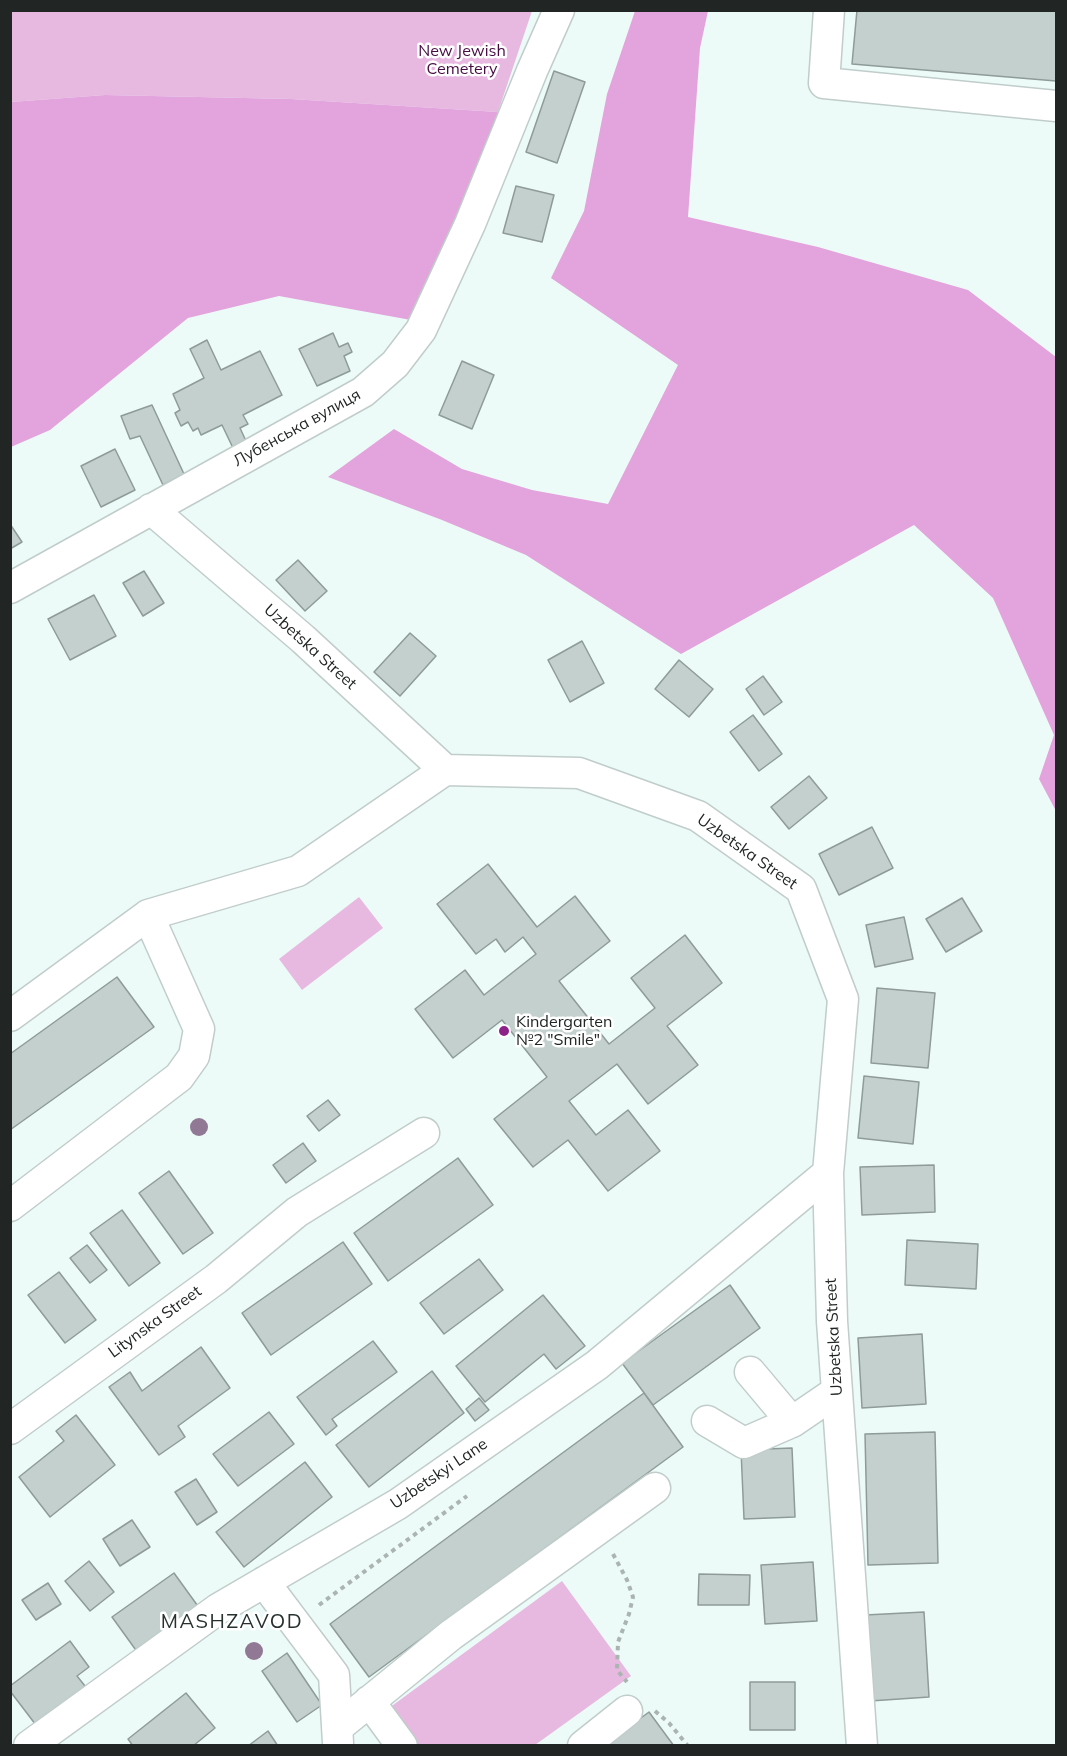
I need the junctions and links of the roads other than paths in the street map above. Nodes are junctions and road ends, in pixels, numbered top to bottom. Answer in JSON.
{"nodes":[{"id":1,"x":559,"y":10,"type":"edge"},
{"id":2,"x":829,"y":10,"type":"edge"},
{"id":3,"x":1056,"y":106,"type":"edge"},
{"id":4,"x":151,"y":509,"type":"junction"},
{"id":5,"x":10,"y":588,"type":"edge"},
{"id":6,"x":445,"y":770,"type":"junction"},
{"id":7,"x":148,"y":915,"type":"junction"},
{"id":8,"x":10,"y":1016,"type":"edge"},
{"id":9,"x":424,"y":1133,"type":"dead end"},
{"id":10,"x":828,"y":1173,"type":"junction"},
{"id":11,"x":10,"y":1206,"type":"edge"},
{"id":12,"x":750,"y":1372,"type":"dead end"},
{"id":13,"x":836,"y":1392,"type":"junction"},
{"id":14,"x":707,"y":1421,"type":"dead end"},
{"id":15,"x":792,"y":1422,"type":"junction"},
{"id":16,"x":10,"y":1429,"type":"edge"},
{"id":17,"x":655,"y":1488,"type":"dead end"},
{"id":18,"x":264,"y":1582,"type":"junction"},
{"id":19,"x":369,"y":1701,"type":"junction"},
{"id":20,"x":635,"y":1701,"type":"road end"},
{"id":21,"x":338,"y":1736,"type":"edge"},
{"id":22,"x":29,"y":1746,"type":"edge"},
{"id":23,"x":402,"y":1746,"type":"edge"},
{"id":24,"x":583,"y":1746,"type":"edge"},
{"id":25,"x":862,"y":1746,"type":"edge"}],
"edges":[{"from":1,"to":4,"type":"street","name":"Лубенська вулиця"},
{"from":2,"to":3,"type":"street"},
{"from":4,"to":5,"type":"street","name":"Лубенська вулиця"},
{"from":4,"to":6,"type":"street","name":"Uzbetska Street"},
{"from":6,"to":7,"type":"street"},
{"from":6,"to":10,"type":"street","name":"Uzbetska Street"},
{"from":7,"to":8,"type":"street"},
{"from":7,"to":11,"type":"street"},
{"from":9,"to":16,"type":"street","name":"Litynska Street"},
{"from":10,"to":13,"type":"street","name":"Uzbetska Street"},
{"from":10,"to":18,"type":"street","name":"Uzbetskyi Lane"},
{"from":12,"to":15,"type":"street"},
{"from":13,"to":15,"type":"street"},
{"from":13,"to":25,"type":"street","name":"Uzbetska Street"},
{"from":14,"to":15,"type":"street"},
{"from":17,"to":19,"type":"street"},
{"from":18,"to":21,"type":"street"},
{"from":18,"to":22,"type":"street","name":"Uzbetskyi Lane"},
{"from":19,"to":21,"type":"street"},
{"from":19,"to":23,"type":"street"},
{"from":20,"to":24,"type":"street"}]}
